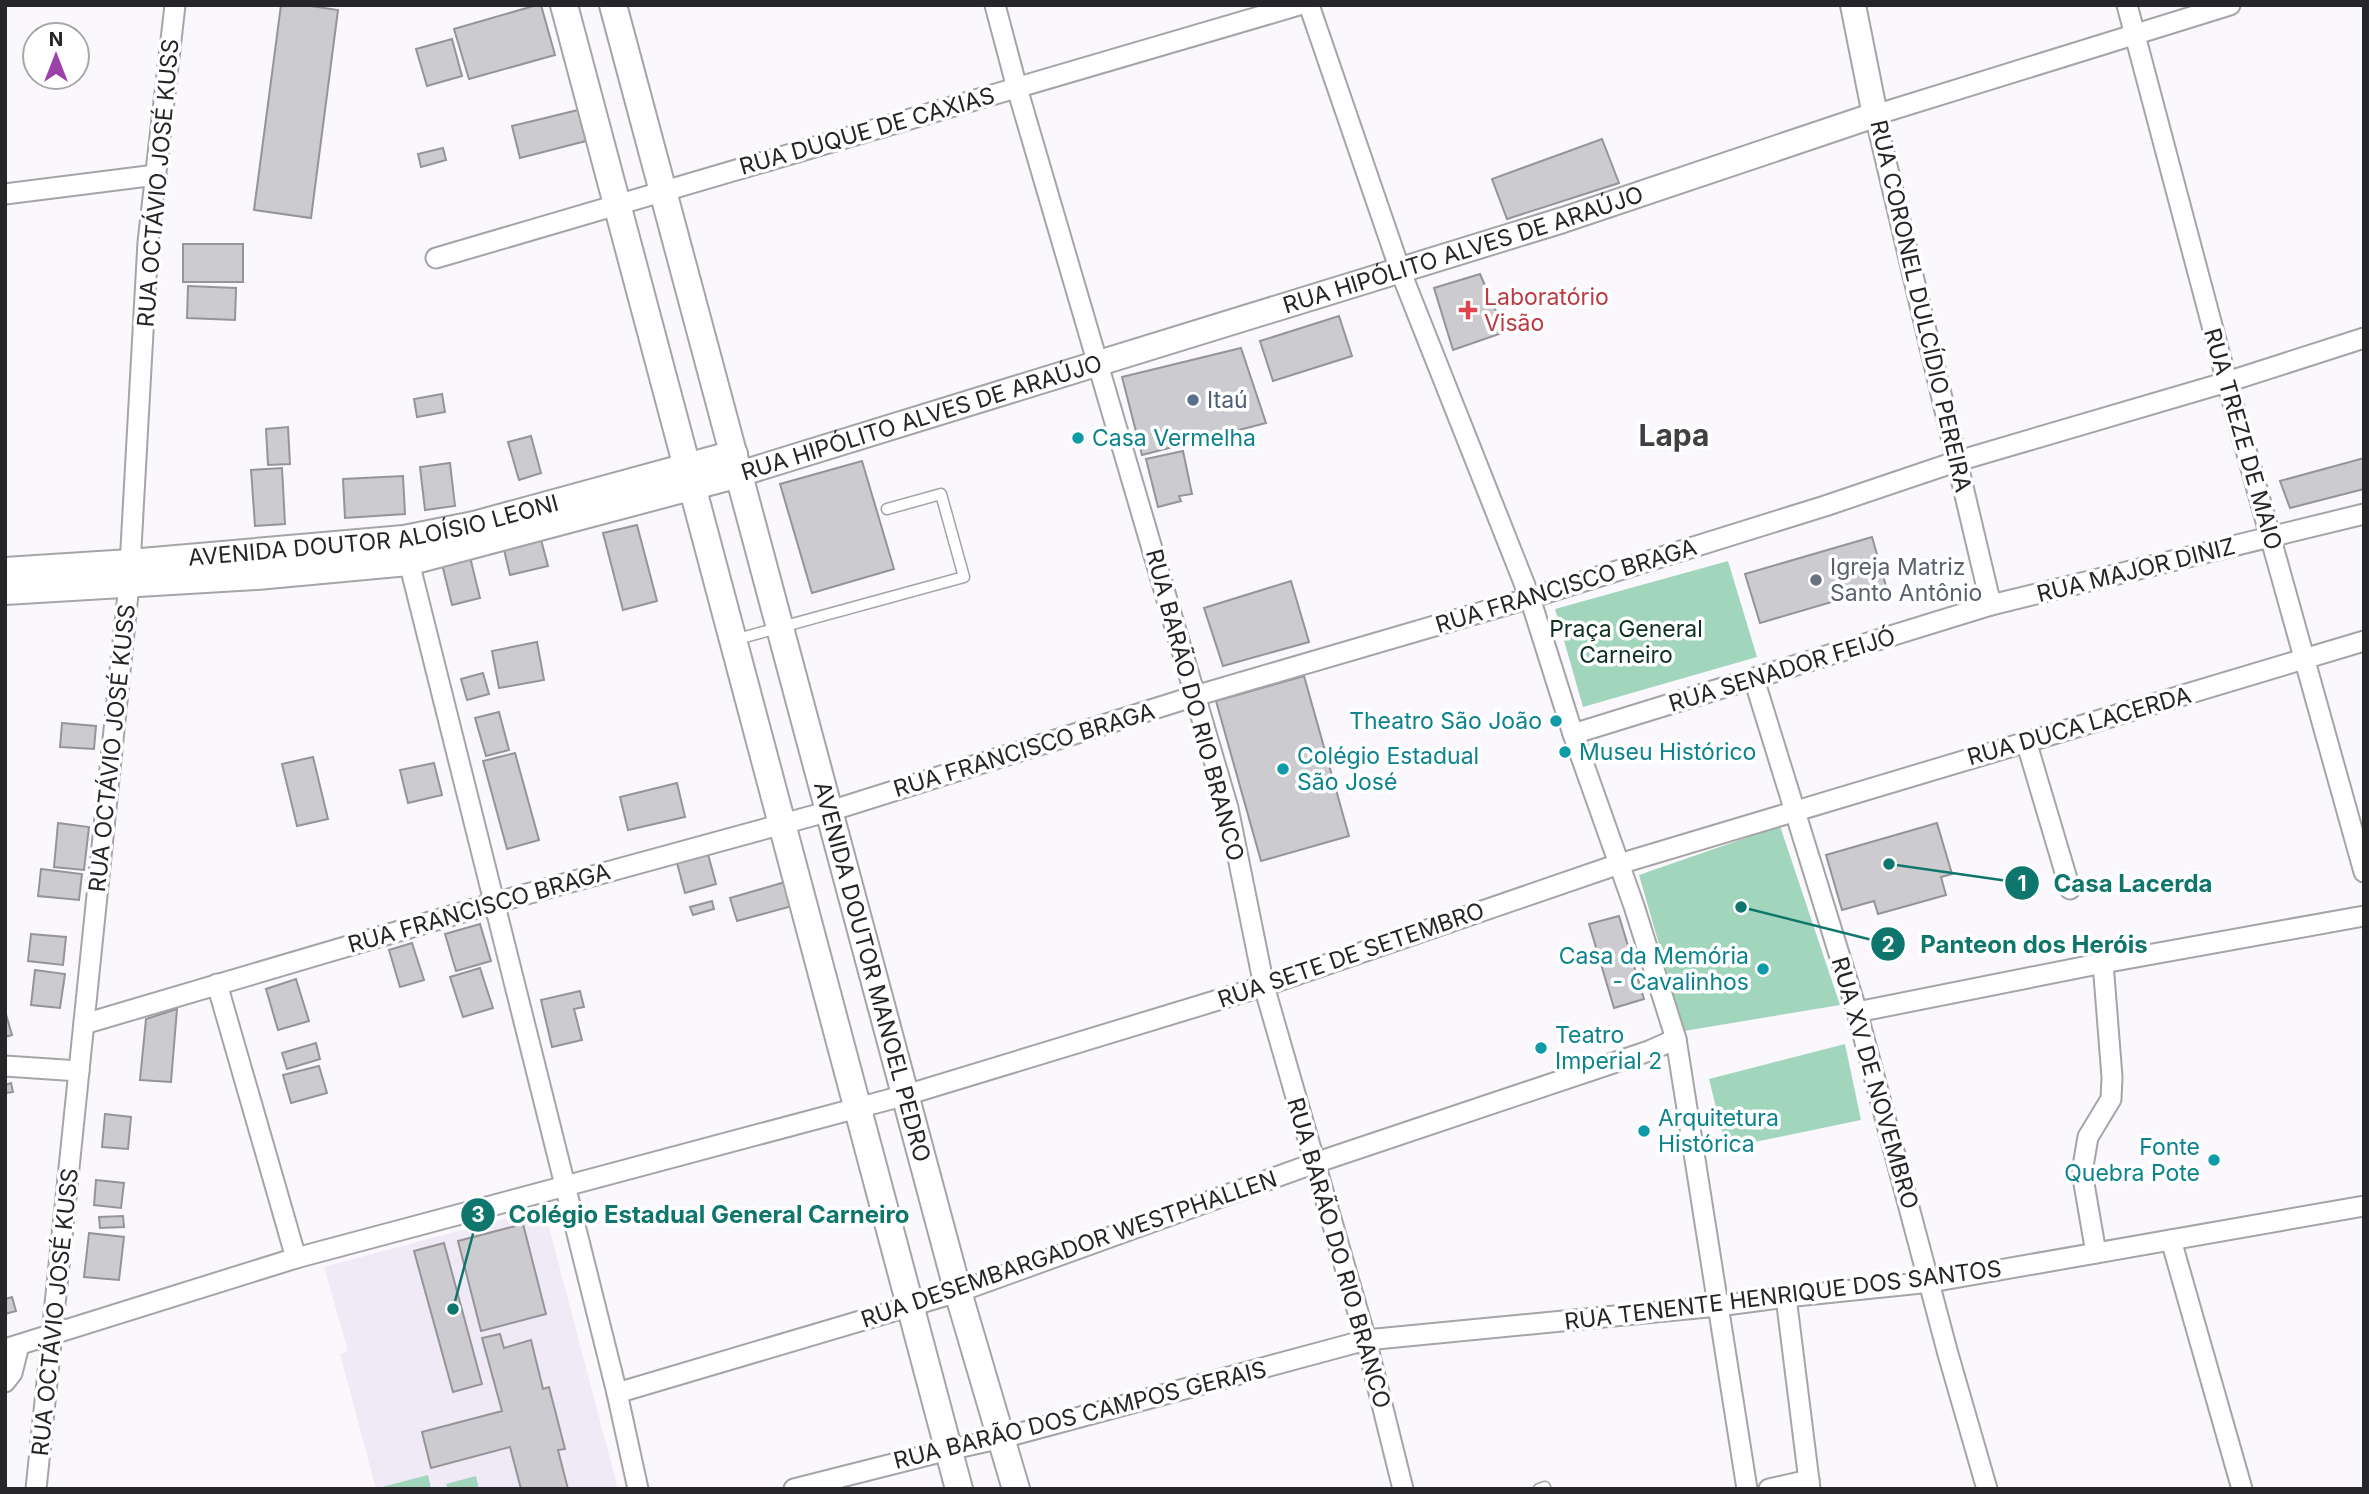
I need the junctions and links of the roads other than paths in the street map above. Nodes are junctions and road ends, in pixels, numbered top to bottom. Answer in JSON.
{"nodes":[{"id":1,"x":175,"y":5,"type":"edge"},
{"id":2,"x":564,"y":5,"type":"edge"},
{"id":3,"x":613,"y":5,"type":"edge"},
{"id":4,"x":995,"y":5,"type":"edge"},
{"id":5,"x":1299,"y":5,"type":"edge"},
{"id":6,"x":1309,"y":5,"type":"edge"},
{"id":7,"x":1853,"y":5,"type":"edge"},
{"id":8,"x":2127,"y":5,"type":"edge"},
{"id":9,"x":2230,"y":5,"type":"edge"},
{"id":10,"x":2136,"y":34,"type":"junction"},
{"id":11,"x":1017,"y":88,"type":"junction"},
{"id":12,"x":1875,"y":115,"type":"junction"},
{"id":13,"x":156,"y":175,"type":"junction"},
{"id":14,"x":663,"y":190,"type":"junction"},
{"id":15,"x":5,"y":194,"type":"edge"},
{"id":16,"x":617,"y":205,"type":"junction"},
{"id":17,"x":436,"y":258,"type":"dead end"},
{"id":18,"x":1400,"y":270,"type":"junction"},
{"id":19,"x":2364,"y":338,"type":"edge"},
{"id":20,"x":1097,"y":363,"type":"junction"},
{"id":21,"x":2227,"y":382,"type":"junction"},
{"id":22,"x":1958,"y":461,"type":"junction"},
{"id":23,"x":736,"y":464,"type":"junction"},
{"id":24,"x":690,"y":477,"type":"junction"},
{"id":25,"x":887,"y":509,"type":"dead end"},
{"id":26,"x":2364,"y":514,"type":"edge"},
{"id":27,"x":2271,"y":537,"type":"junction"},
{"id":28,"x":406,"y":550,"type":"junction"},
{"id":29,"x":5,"y":571,"type":"edge"},
{"id":30,"x":129,"y":573,"type":"junction"},
{"id":31,"x":5,"y":591,"type":"edge"},
{"id":32,"x":1531,"y":598,"type":"junction"},
{"id":33,"x":1990,"y":605,"type":"junction"},
{"id":34,"x":780,"y":628,"type":"junction"},
{"id":35,"x":733,"y":640,"type":"junction"},
{"id":36,"x":2364,"y":641,"type":"edge"},
{"id":37,"x":2305,"y":659,"type":"junction"},
{"id":38,"x":1754,"y":679,"type":"junction"},
{"id":39,"x":1195,"y":696,"type":"junction"},
{"id":40,"x":1573,"y":734,"type":"junction"},
{"id":41,"x":2026,"y":741,"type":"junction"},
{"id":42,"x":1795,"y":810,"type":"junction"},
{"id":43,"x":830,"y":811,"type":"junction"},
{"id":44,"x":782,"y":824,"type":"junction"},
{"id":45,"x":1619,"y":864,"type":"junction"},
{"id":46,"x":2364,"y":872,"type":"edge"},
{"id":47,"x":2070,"y":890,"type":"dead end"},
{"id":48,"x":494,"y":903,"type":"junction"},
{"id":49,"x":2364,"y":916,"type":"edge"},
{"id":50,"x":2103,"y":963,"type":"junction"},
{"id":51,"x":217,"y":984,"type":"junction"},
{"id":52,"x":1264,"y":986,"type":"junction"},
{"id":53,"x":1857,"y":1012,"type":"junction"},
{"id":54,"x":84,"y":1024,"type":"junction"},
{"id":55,"x":1676,"y":1039,"type":"junction"},
{"id":56,"x":5,"y":1066,"type":"edge"},
{"id":57,"x":79,"y":1071,"type":"junction"},
{"id":58,"x":906,"y":1095,"type":"junction"},
{"id":59,"x":857,"y":1107,"type":"junction"},
{"id":60,"x":1315,"y":1163,"type":"junction"},
{"id":61,"x":565,"y":1186,"type":"junction"},
{"id":62,"x":2364,"y":1206,"type":"edge"},
{"id":63,"x":2171,"y":1240,"type":"junction"},
{"id":64,"x":2096,"y":1253,"type":"junction"},
{"id":65,"x":296,"y":1258,"type":"junction"},
{"id":66,"x":1931,"y":1282,"type":"junction"},
{"id":67,"x":958,"y":1292,"type":"junction"},
{"id":68,"x":1786,"y":1297,"type":"junction"},
{"id":69,"x":1718,"y":1306,"type":"junction"},
{"id":70,"x":910,"y":1307,"type":"junction"},
{"id":71,"x":53,"y":1334,"type":"junction"},
{"id":72,"x":1367,"y":1340,"type":"junction"},
{"id":73,"x":12,"y":1347,"type":"edge"},
{"id":74,"x":5,"y":1382,"type":"edge"},
{"id":75,"x":617,"y":1393,"type":"junction"},
{"id":76,"x":1002,"y":1438,"type":"junction"},
{"id":77,"x":948,"y":1450,"type":"junction"},
{"id":78,"x":1810,"y":1484,"type":"edge"},
{"id":79,"x":36,"y":1489,"type":"edge"},
{"id":80,"x":638,"y":1489,"type":"edge"},
{"id":81,"x":794,"y":1489,"type":"edge"},
{"id":82,"x":959,"y":1489,"type":"edge"},
{"id":83,"x":1016,"y":1489,"type":"edge"},
{"id":84,"x":1403,"y":1489,"type":"edge"},
{"id":85,"x":1747,"y":1489,"type":"edge"},
{"id":86,"x":1769,"y":1489,"type":"edge"},
{"id":87,"x":1987,"y":1489,"type":"edge"},
{"id":88,"x":2242,"y":1489,"type":"edge"}],
"edges":[{"from":1,"to":13,"type":"street","name":"RUA OCTÁVIO JOSÉ KUSS"},
{"from":2,"to":16,"type":"main road"},
{"from":3,"to":14,"type":"main road","name":"AVENIDA DOUTOR MANOEL PEDRO"},
{"from":4,"to":11,"type":"street","name":"RUA BARÃO DO RIO BRANCO"},
{"from":5,"to":11,"type":"street","name":"RUA DUQUE DE CAXIAS"},
{"from":6,"to":18,"type":"street"},
{"from":7,"to":12,"type":"street","name":"RUA CORONEL DULCÍDIO PEREIRA"},
{"from":8,"to":10,"type":"street","name":"RUA TREZE DE MAIO"},
{"from":9,"to":10,"type":"street","name":"RUA HIPÓLITO ALVES DE ARAÚJO"},
{"from":10,"to":12,"type":"street","name":"RUA HIPÓLITO ALVES DE ARAÚJO"},
{"from":10,"to":21,"type":"street","name":"RUA TREZE DE MAIO"},
{"from":11,"to":14,"type":"street","name":"RUA DUQUE DE CAXIAS"},
{"from":11,"to":20,"type":"street","name":"RUA BARÃO DO RIO BRANCO"},
{"from":12,"to":18,"type":"street","name":"RUA HIPÓLITO ALVES DE ARAÚJO"},
{"from":12,"to":22,"type":"street","name":"RUA CORONEL DULCÍDIO PEREIRA"},
{"from":13,"to":15,"type":"street"},
{"from":13,"to":30,"type":"street","name":"RUA OCTÁVIO JOSÉ KUSS"},
{"from":14,"to":16,"type":"street","name":"RUA DUQUE DE CAXIAS"},
{"from":14,"to":23,"type":"main road","name":"AVENIDA DOUTOR MANOEL PEDRO"},
{"from":16,"to":17,"type":"street","name":"RUA DUQUE DE CAXIAS"},
{"from":16,"to":24,"type":"main road"},
{"from":18,"to":20,"type":"street","name":"RUA HIPÓLITO ALVES DE ARAÚJO"},
{"from":18,"to":32,"type":"street"},
{"from":19,"to":21,"type":"street","name":"RUA FRANCISCO BRAGA"},
{"from":20,"to":23,"type":"street","name":"RUA HIPÓLITO ALVES DE ARAÚJO"},
{"from":20,"to":39,"type":"street","name":"RUA BARÃO DO RIO BRANCO"},
{"from":21,"to":22,"type":"street","name":"RUA FRANCISCO BRAGA"},
{"from":21,"to":27,"type":"street","name":"RUA TREZE DE MAIO"},
{"from":22,"to":32,"type":"street","name":"RUA FRANCISCO BRAGA"},
{"from":22,"to":33,"type":"street","name":"RUA CORONEL DULCÍDIO PEREIRA"},
{"from":23,"to":24,"type":"main road","name":"AVENIDA DOUTOR ALOÍSIO LEONI"},
{"from":23,"to":34,"type":"main road","name":"AVENIDA DOUTOR MANOEL PEDRO"},
{"from":24,"to":28,"type":"main road","name":"AVENIDA DOUTOR ALOÍSIO LEONI"},
{"from":24,"to":35,"type":"main road"},
{"from":25,"to":34,"type":"lane"},
{"from":26,"to":27,"type":"street","name":"RUA MAJOR DINIZ"},
{"from":27,"to":33,"type":"street","name":"RUA MAJOR DINIZ"},
{"from":27,"to":37,"type":"street","name":"RUA TREZE DE MAIO"},
{"from":28,"to":30,"type":"main road","name":"AVENIDA DOUTOR ALOÍSIO LEONI"},
{"from":28,"to":48,"type":"street"},
{"from":29,"to":30,"type":"main road","name":"AVENIDA DOUTOR ALOÍSIO LEONI"},
{"from":30,"to":31,"type":"main road","name":"AVENIDA DOUTOR ALOÍSIO LEONI"},
{"from":30,"to":54,"type":"street","name":"RUA OCTÁVIO JOSÉ KUSS"},
{"from":32,"to":39,"type":"street","name":"RUA FRANCISCO BRAGA"},
{"from":32,"to":40,"type":"street"},
{"from":33,"to":38,"type":"street","name":"RUA SENADOR FEIJÓ"},
{"from":34,"to":35,"type":"lane"},
{"from":34,"to":43,"type":"main road","name":"AVENIDA DOUTOR MANOEL PEDRO"},
{"from":35,"to":44,"type":"main road"},
{"from":36,"to":37,"type":"street","name":"RUA DUCA LACERDA"},
{"from":37,"to":41,"type":"street","name":"RUA DUCA LACERDA"},
{"from":37,"to":46,"type":"street","name":"RUA TREZE DE MAIO"},
{"from":38,"to":40,"type":"street","name":"RUA SENADOR FEIJÓ"},
{"from":38,"to":42,"type":"street","name":"RUA XV DE NOVEMBRO"},
{"from":39,"to":43,"type":"street","name":"RUA FRANCISCO BRAGA"},
{"from":39,"to":52,"type":"street","name":"RUA BARÃO DO RIO BRANCO"},
{"from":40,"to":45,"type":"street"},
{"from":41,"to":42,"type":"street","name":"RUA DUCA LACERDA"},
{"from":41,"to":47,"type":"street"},
{"from":42,"to":45,"type":"street","name":"RUA SETE DE SETEMBRO"},
{"from":42,"to":53,"type":"street","name":"RUA XV DE NOVEMBRO"},
{"from":43,"to":44,"type":"street","name":"RUA FRANCISCO BRAGA"},
{"from":43,"to":58,"type":"main road","name":"AVENIDA DOUTOR MANOEL PEDRO"},
{"from":44,"to":48,"type":"street","name":"RUA FRANCISCO BRAGA"},
{"from":44,"to":59,"type":"main road"},
{"from":45,"to":52,"type":"street","name":"RUA SETE DE SETEMBRO"},
{"from":45,"to":55,"type":"street"},
{"from":48,"to":51,"type":"street","name":"RUA FRANCISCO BRAGA"},
{"from":48,"to":61,"type":"street"},
{"from":49,"to":50,"type":"street"},
{"from":50,"to":53,"type":"street"},
{"from":50,"to":64,"type":"street"},
{"from":51,"to":54,"type":"street","name":"RUA FRANCISCO BRAGA"},
{"from":51,"to":65,"type":"street"},
{"from":52,"to":58,"type":"street","name":"RUA SETE DE SETEMBRO"},
{"from":52,"to":60,"type":"street","name":"RUA BARÃO DO RIO BRANCO"},
{"from":53,"to":66,"type":"street","name":"RUA XV DE NOVEMBRO"},
{"from":54,"to":57,"type":"street","name":"RUA OCTÁVIO JOSÉ KUSS"},
{"from":55,"to":60,"type":"street","name":"RUA DESEMBARGADOR WESTPHALLEN"},
{"from":55,"to":69,"type":"street"},
{"from":56,"to":57,"type":"street"},
{"from":57,"to":71,"type":"street","name":"RUA OCTÁVIO JOSÉ KUSS"},
{"from":58,"to":59,"type":"street","name":"RUA SETE DE SETEMBRO"},
{"from":58,"to":67,"type":"main road","name":"AVENIDA DOUTOR MANOEL PEDRO"},
{"from":59,"to":61,"type":"street","name":"RUA SETE DE SETEMBRO"},
{"from":59,"to":70,"type":"main road"},
{"from":60,"to":67,"type":"street","name":"RUA DESEMBARGADOR WESTPHALLEN"},
{"from":60,"to":72,"type":"street","name":"RUA BARÃO DO RIO BRANCO"},
{"from":61,"to":65,"type":"street","name":"RUA SETE DE SETEMBRO"},
{"from":61,"to":75,"type":"street"},
{"from":62,"to":63,"type":"street","name":"RUA TENENTE HENRIQUE DOS SANTOS"},
{"from":63,"to":64,"type":"street","name":"RUA TENENTE HENRIQUE DOS SANTOS"},
{"from":63,"to":88,"type":"street"},
{"from":64,"to":66,"type":"street","name":"RUA TENENTE HENRIQUE DOS SANTOS"},
{"from":65,"to":71,"type":"street","name":"RUA SETE DE SETEMBRO"},
{"from":66,"to":68,"type":"street","name":"RUA TENENTE HENRIQUE DOS SANTOS"},
{"from":66,"to":87,"type":"street","name":"RUA XV DE NOVEMBRO"},
{"from":67,"to":70,"type":"street","name":"RUA DESEMBARGADOR WESTPHALLEN"},
{"from":67,"to":76,"type":"main road","name":"AVENIDA DOUTOR MANOEL PEDRO"},
{"from":68,"to":69,"type":"street","name":"RUA TENENTE HENRIQUE DOS SANTOS"},
{"from":68,"to":78,"type":"street"},
{"from":69,"to":72,"type":"street","name":"RUA TENENTE HENRIQUE DOS SANTOS"},
{"from":69,"to":85,"type":"street"},
{"from":70,"to":75,"type":"street","name":"RUA DESEMBARGADOR WESTPHALLEN"},
{"from":70,"to":77,"type":"main road"},
{"from":71,"to":73,"type":"street","name":"RUA SETE DE SETEMBRO"},
{"from":71,"to":79,"type":"street","name":"RUA OCTÁVIO JOSÉ KUSS"},
{"from":72,"to":76,"type":"street","name":"RUA BARÃO DOS CAMPOS GERAIS"},
{"from":72,"to":84,"type":"street","name":"RUA BARÃO DO RIO BRANCO"},
{"from":73,"to":74,"type":"street"},
{"from":75,"to":80,"type":"street"},
{"from":76,"to":77,"type":"street","name":"RUA BARÃO DOS CAMPOS GERAIS"},
{"from":76,"to":83,"type":"main road","name":"AVENIDA DOUTOR MANOEL PEDRO"},
{"from":77,"to":81,"type":"street","name":"RUA BARÃO DOS CAMPOS GERAIS"},
{"from":77,"to":82,"type":"main road"},
{"from":78,"to":86,"type":"street"}]}
